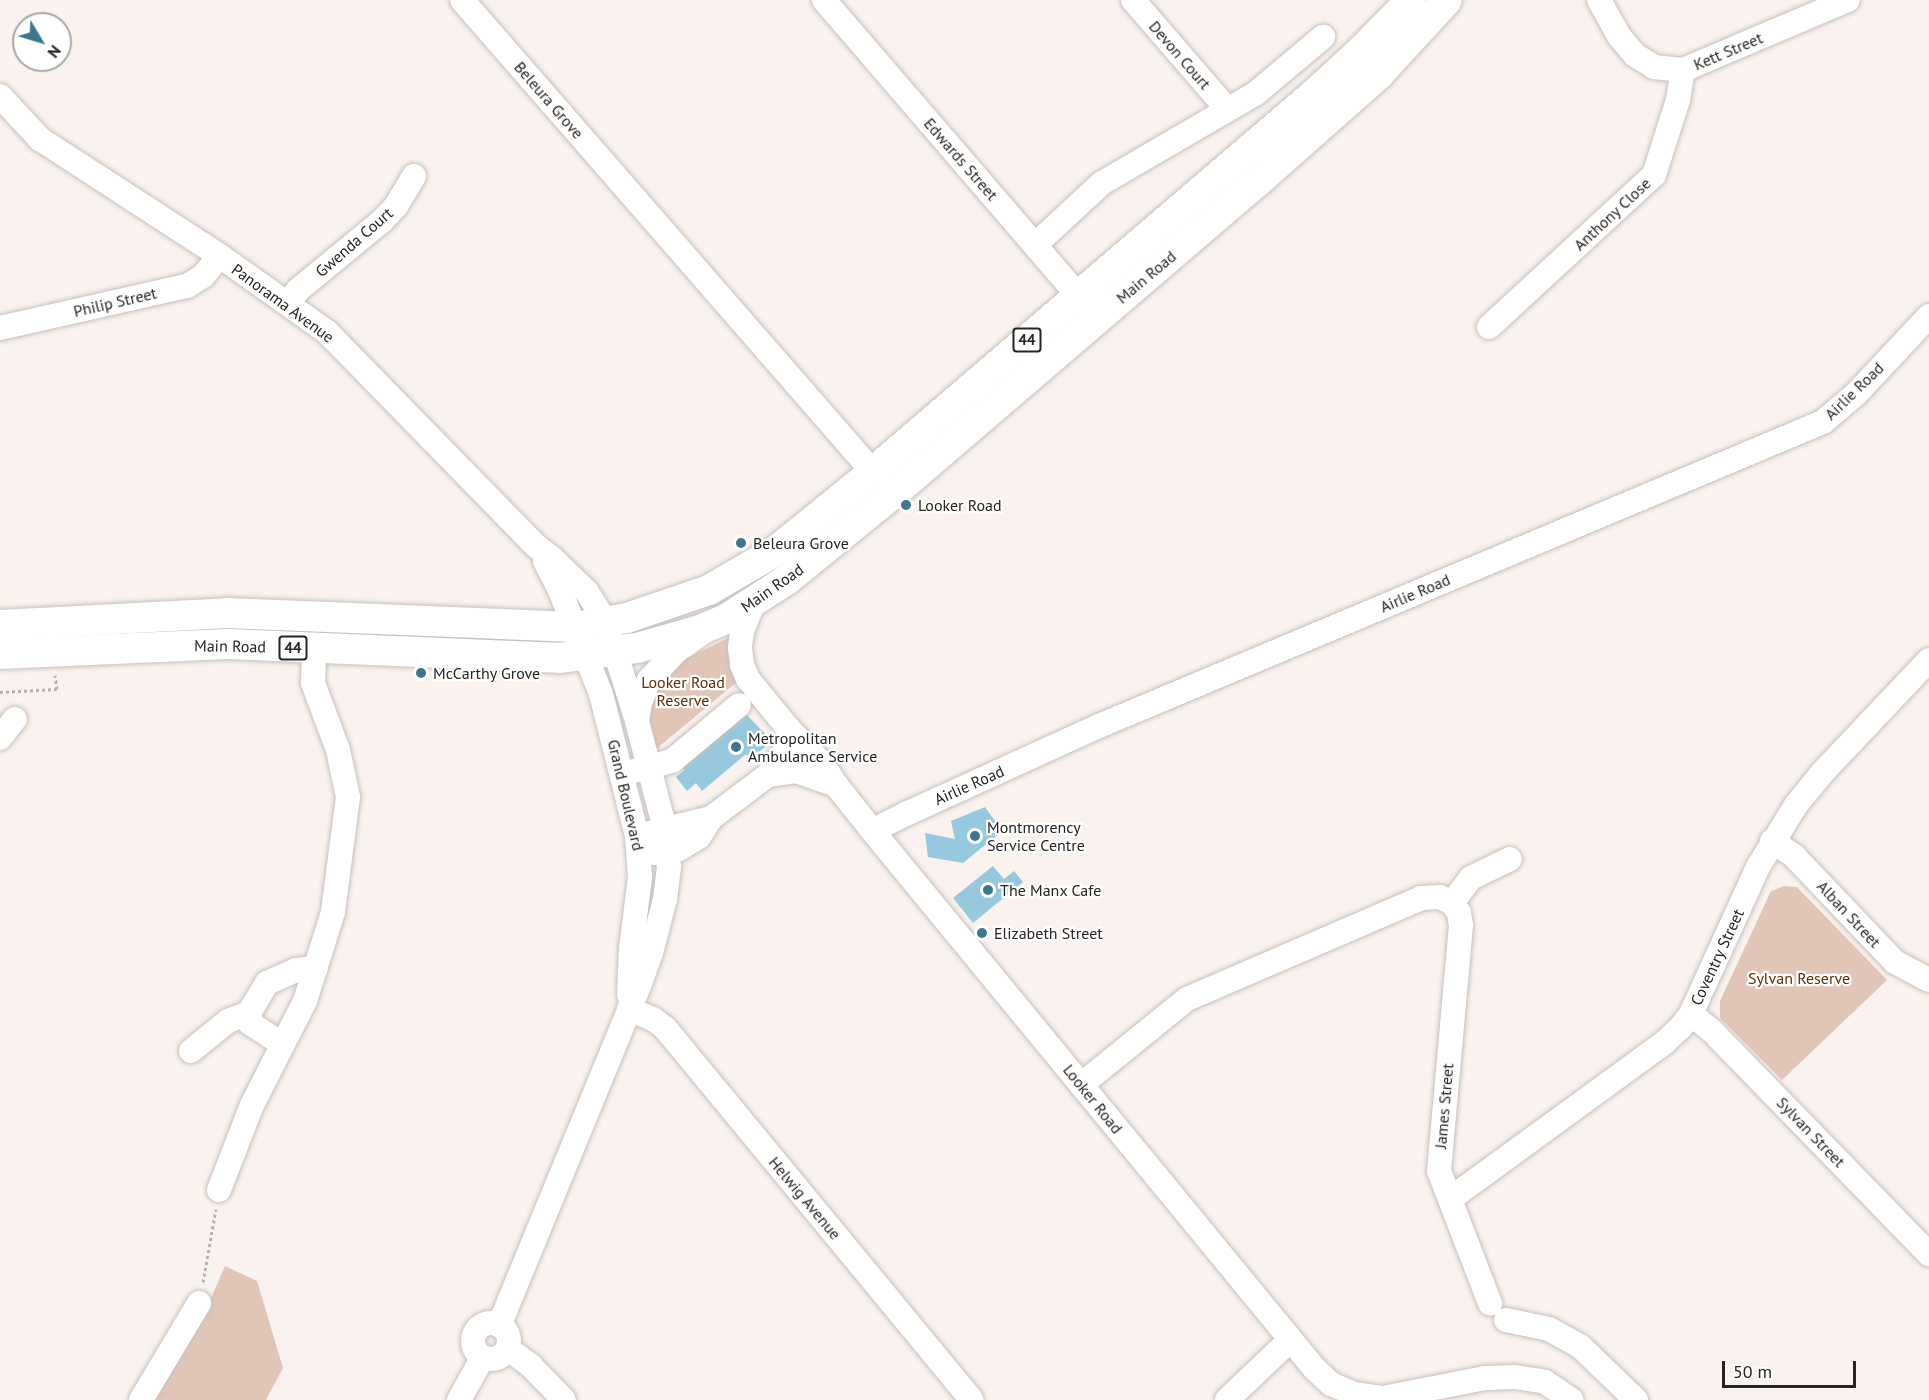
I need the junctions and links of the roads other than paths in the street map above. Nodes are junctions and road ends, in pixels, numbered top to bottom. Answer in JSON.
{"nodes":[{"id":1,"x":462,"y":0,"type":"edge"},
{"id":2,"x":824,"y":0,"type":"edge"},
{"id":3,"x":1133,"y":0,"type":"edge"},
{"id":4,"x":1411,"y":0,"type":"edge"},
{"id":5,"x":1447,"y":0,"type":"edge"},
{"id":6,"x":1599,"y":0,"type":"edge"},
{"id":7,"x":1848,"y":0,"type":"edge"},
{"id":8,"x":1323,"y":37,"type":"dead end"},
{"id":9,"x":1683,"y":70,"type":"junction"},
{"id":10,"x":0,"y":96,"type":"edge"},
{"id":11,"x":1228,"y":110,"type":"junction"},
{"id":12,"x":414,"y":176,"type":"dead end"},
{"id":13,"x":1035,"y":245,"type":"junction"},
{"id":14,"x":220,"y":256,"type":"junction"},
{"id":15,"x":1078,"y":296,"type":"junction"},
{"id":16,"x":288,"y":303,"type":"junction"},
{"id":17,"x":1929,"y":316,"type":"edge"},
{"id":18,"x":1098,"y":318,"type":"junction"},
{"id":19,"x":1489,"y":327,"type":"dead end"},
{"id":20,"x":0,"y":328,"type":"edge"},
{"id":21,"x":873,"y":472,"type":"junction"},
{"id":22,"x":536,"y":546,"type":"junction"},
{"id":23,"x":753,"y":604,"type":"junction"},
{"id":24,"x":726,"y":619,"type":"junction"},
{"id":25,"x":606,"y":623,"type":"junction"},
{"id":26,"x":0,"y":625,"type":"edge"},
{"id":27,"x":574,"y":627,"type":"junction"},
{"id":28,"x":314,"y":649,"type":"junction"},
{"id":29,"x":616,"y":651,"type":"junction"},
{"id":30,"x":0,"y":654,"type":"edge"},
{"id":31,"x":586,"y":656,"type":"junction"},
{"id":32,"x":1929,"y":660,"type":"edge"},
{"id":33,"x":739,"y":705,"type":"dead end"},
{"id":34,"x":15,"y":719,"type":"dead end"},
{"id":35,"x":637,"y":721,"type":"junction"},
{"id":36,"x":0,"y":738,"type":"edge"},
{"id":37,"x":807,"y":747,"type":"junction"},
{"id":38,"x":650,"y":767,"type":"junction"},
{"id":39,"x":623,"y":774,"type":"junction"},
{"id":40,"x":768,"y":775,"type":"junction"},
{"id":41,"x":836,"y":785,"type":"junction"},
{"id":42,"x":875,"y":834,"type":"junction"},
{"id":43,"x":667,"y":840,"type":"junction"},
{"id":44,"x":1772,"y":841,"type":"junction"},
{"id":45,"x":638,"y":845,"type":"junction"},
{"id":46,"x":1510,"y":859,"type":"dead end"},
{"id":47,"x":1452,"y":903,"type":"junction"},
{"id":48,"x":316,"y":968,"type":"junction"},
{"id":49,"x":1929,"y":980,"type":"edge"},
{"id":50,"x":629,"y":1009,"type":"junction"},
{"id":51,"x":249,"y":1012,"type":"junction"},
{"id":52,"x":1690,"y":1014,"type":"junction"},
{"id":53,"x":282,"y":1044,"type":"junction"},
{"id":54,"x":191,"y":1050,"type":"dead end"},
{"id":55,"x":1081,"y":1085,"type":"junction"},
{"id":56,"x":219,"y":1190,"type":"road end"},
{"id":57,"x":1449,"y":1199,"type":"junction"},
{"id":58,"x":1929,"y":1254,"type":"edge"},
{"id":59,"x":198,"y":1303,"type":"road end"},
{"id":60,"x":499,"y":1325,"type":"junction"},
{"id":61,"x":1290,"y":1340,"type":"junction"},
{"id":62,"x":508,"y":1349,"type":"junction"},
{"id":63,"x":483,"y":1357,"type":"junction"},
{"id":64,"x":141,"y":1400,"type":"edge"},
{"id":65,"x":459,"y":1400,"type":"edge"},
{"id":66,"x":564,"y":1400,"type":"edge"},
{"id":67,"x":972,"y":1400,"type":"edge"},
{"id":68,"x":1227,"y":1400,"type":"edge"},
{"id":69,"x":1572,"y":1400,"type":"edge"},
{"id":70,"x":1636,"y":1400,"type":"edge"}],
"edges":[{"from":1,"to":21,"type":"street","name":"Beleura Grove"},
{"from":2,"to":13,"type":"street","name":"Edwards Street"},
{"from":3,"to":11,"type":"street","name":"Devon Court"},
{"from":4,"to":15,"type":"main road","name":"Main Road","number":"44"},
{"from":5,"to":18,"type":"main road","name":"Main Road","number":"44"},
{"from":6,"to":9,"type":"street","name":"Kett Street"},
{"from":7,"to":9,"type":"street","name":"Kett Street"},
{"from":8,"to":11,"type":"street"},
{"from":9,"to":19,"type":"street","name":"Anthony Close"},
{"from":10,"to":14,"type":"street","name":"Panorama Avenue"},
{"from":11,"to":13,"type":"street"},
{"from":12,"to":16,"type":"street","name":"Gwenda Court"},
{"from":13,"to":15,"type":"street","name":"Edwards Street"},
{"from":14,"to":16,"type":"street","name":"Panorama Avenue"},
{"from":14,"to":20,"type":"street","name":"Philip Street"},
{"from":15,"to":18,"type":"street","name":"Edwards Street"},
{"from":15,"to":21,"type":"main road","name":"Main Road","number":"44"},
{"from":16,"to":22,"type":"street","name":"Panorama Avenue"},
{"from":17,"to":42,"type":"street","name":"Airlie Road"},
{"from":18,"to":23,"type":"main road","name":"Main Road","number":"44"},
{"from":21,"to":25,"type":"main road","name":"Main Road","number":"44"},
{"from":22,"to":25,"type":"street","name":"Panorama Avenue"},
{"from":22,"to":27,"type":"street","name":"Panorama Avenue"},
{"from":23,"to":24,"type":"main road","name":"Main Road","number":"44"},
{"from":23,"to":37,"type":"street","name":"Looker Road"},
{"from":24,"to":29,"type":"main road","name":"Main Road","number":"44"},
{"from":24,"to":35,"type":"street"},
{"from":25,"to":27,"type":"main road","name":"Main Road","number":"44"},
{"from":25,"to":29,"type":"street","name":"Grand Boulevard"},
{"from":26,"to":27,"type":"main road","name":"Main Road","number":"44"},
{"from":27,"to":31,"type":"street","name":"Panorama Avenue"},
{"from":28,"to":30,"type":"main road","name":"Main Road","number":"44"},
{"from":28,"to":31,"type":"main road","name":"Main Road","number":"44"},
{"from":28,"to":48,"type":"street"},
{"from":29,"to":31,"type":"main road","name":"Main Road","number":"44"},
{"from":29,"to":35,"type":"street","name":"Grand Boulevard"},
{"from":31,"to":39,"type":"street","name":"Grand Boulevard"},
{"from":32,"to":44,"type":"street","name":"Coventry Street"},
{"from":33,"to":38,"type":"street"},
{"from":34,"to":36,"type":"street"},
{"from":35,"to":38,"type":"street","name":"Grand Boulevard"},
{"from":37,"to":40,"type":"street"},
{"from":37,"to":41,"type":"street","name":"Looker Road"},
{"from":38,"to":39,"type":"street"},
{"from":38,"to":43,"type":"street","name":"Grand Boulevard"},
{"from":39,"to":45,"type":"street","name":"Grand Boulevard"},
{"from":40,"to":41,"type":"street"},
{"from":40,"to":43,"type":"street"},
{"from":41,"to":42,"type":"street","name":"Looker Road"},
{"from":42,"to":55,"type":"street","name":"Looker Road"},
{"from":43,"to":45,"type":"street"},
{"from":43,"to":50,"type":"street","name":"Grand Boulevard"},
{"from":44,"to":49,"type":"street","name":"Alban Street"},
{"from":44,"to":52,"type":"street","name":"Coventry Street"},
{"from":45,"to":50,"type":"street","name":"Grand Boulevard"},
{"from":46,"to":47,"type":"street"},
{"from":47,"to":55,"type":"street"},
{"from":47,"to":57,"type":"street","name":"James Street"},
{"from":48,"to":51,"type":"street"},
{"from":48,"to":53,"type":"street"},
{"from":50,"to":60,"type":"street","name":"Grand Boulevard"},
{"from":50,"to":67,"type":"street","name":"Helwig Avenue"},
{"from":51,"to":53,"type":"street"},
{"from":51,"to":54,"type":"street"},
{"from":52,"to":57,"type":"street","name":"Coventry Street"},
{"from":52,"to":58,"type":"street","name":"Sylvan Street"},
{"from":53,"to":56,"type":"street"},
{"from":55,"to":61,"type":"street","name":"Looker Road"},
{"from":57,"to":70,"type":"street","name":"James Street"},
{"from":59,"to":64,"type":"street"},
{"from":60,"to":62,"type":"street"},
{"from":60,"to":63,"type":"street"},
{"from":61,"to":68,"type":"street"},
{"from":61,"to":69,"type":"street","name":"Looker Road"},
{"from":62,"to":63,"type":"street"},
{"from":62,"to":66,"type":"street"},
{"from":63,"to":65,"type":"street"}]}
